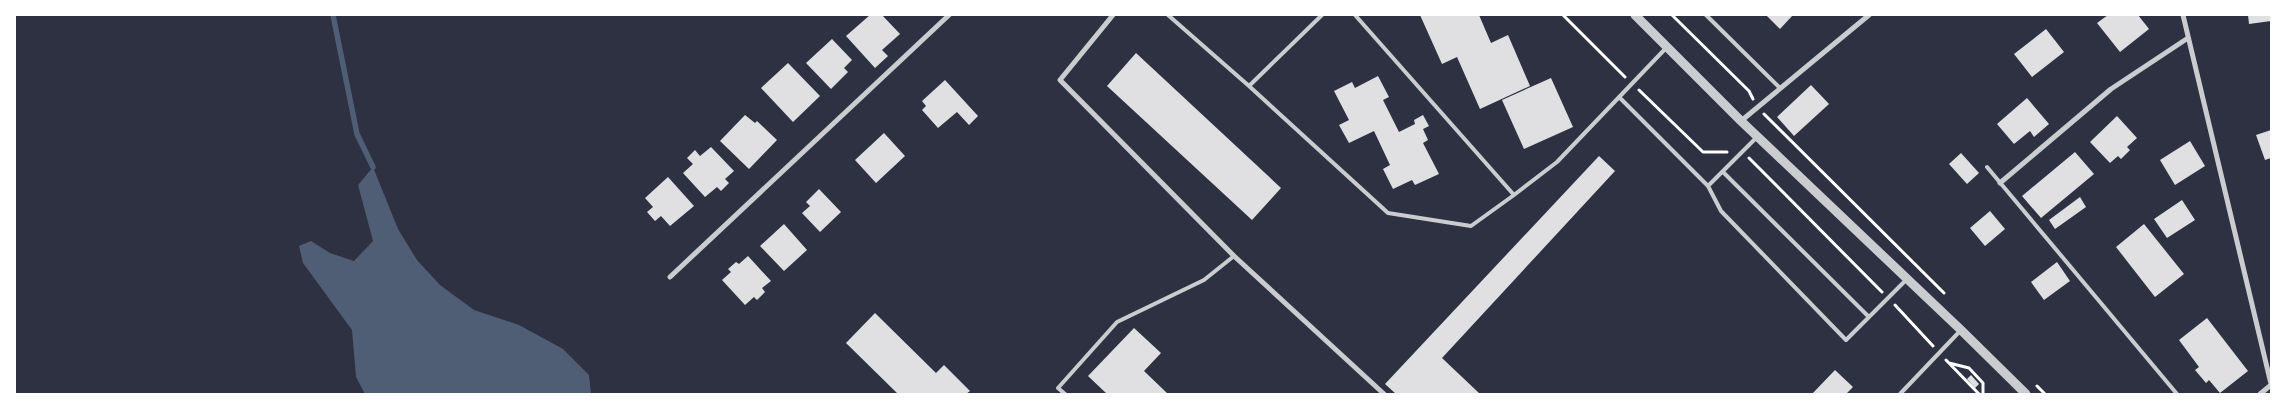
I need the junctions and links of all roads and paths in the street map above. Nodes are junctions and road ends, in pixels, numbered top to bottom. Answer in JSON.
{"nodes":[{"id":1,"x":949,"y":15,"type":"edge"},
{"id":2,"x":1113,"y":15,"type":"edge"},
{"id":3,"x":1168,"y":15,"type":"edge"},
{"id":4,"x":1322,"y":15,"type":"edge"},
{"id":5,"x":1355,"y":15,"type":"edge"},
{"id":6,"x":1563,"y":15,"type":"edge"},
{"id":7,"x":1635,"y":15,"type":"edge"},
{"id":8,"x":1672,"y":15,"type":"edge"},
{"id":9,"x":1706,"y":15,"type":"edge"},
{"id":10,"x":1869,"y":15,"type":"edge"},
{"id":11,"x":2183,"y":15,"type":"edge"},
{"id":12,"x":2188,"y":38,"type":"junction"},
{"id":13,"x":1667,"y":46,"type":"junction"},
{"id":14,"x":1632,"y":84,"type":"junction"},
{"id":15,"x":1249,"y":86,"type":"junction"},
{"id":16,"x":1780,"y":88,"type":"junction"},
{"id":17,"x":1619,"y":97,"type":"junction"},
{"id":18,"x":1758,"y":107,"type":"junction"},
{"id":19,"x":1741,"y":121,"type":"junction"},
{"id":20,"x":1758,"y":136,"type":"junction"},
{"id":21,"x":1742,"y":152,"type":"junction"},
{"id":22,"x":1987,"y":167,"type":"dead end"},
{"id":23,"x":1722,"y":172,"type":"junction"},
{"id":24,"x":2000,"y":183,"type":"junction"},
{"id":25,"x":1708,"y":186,"type":"junction"},
{"id":26,"x":1514,"y":195,"type":"junction"},
{"id":27,"x":1234,"y":256,"type":"junction"},
{"id":28,"x":670,"y":277,"type":"dead end"},
{"id":29,"x":1908,"y":279,"type":"junction"},
{"id":30,"x":1947,"y":296,"type":"dead end"},
{"id":31,"x":1888,"y":298,"type":"junction"},
{"id":32,"x":1869,"y":317,"type":"junction"},
{"id":33,"x":1962,"y":330,"type":"junction"},
{"id":34,"x":1939,"y":353,"type":"junction"},
{"id":35,"x":2031,"y":380,"type":"dead end"},
{"id":36,"x":2271,"y":384,"type":"edge"},
{"id":37,"x":1065,"y":394,"type":"edge"},
{"id":38,"x":1384,"y":394,"type":"edge"},
{"id":39,"x":1900,"y":394,"type":"edge"},
{"id":40,"x":1978,"y":394,"type":"edge"},
{"id":41,"x":1983,"y":394,"type":"edge"},
{"id":42,"x":2026,"y":394,"type":"edge"},
{"id":43,"x":2045,"y":394,"type":"edge"},
{"id":44,"x":2177,"y":394,"type":"edge"},
{"id":45,"x":2260,"y":394,"type":"edge"}],
"edges":[{"from":1,"to":28,"type":"street"},
{"from":2,"to":27,"type":"street"},
{"from":3,"to":15,"type":"lane"},
{"from":4,"to":15,"type":"lane"},
{"from":5,"to":26,"type":"lane"},
{"from":6,"to":14,"type":"path"},
{"from":7,"to":13,"type":"street"},
{"from":8,"to":18,"type":"path"},
{"from":9,"to":16,"type":"lane"},
{"from":10,"to":16,"type":"street"},
{"from":11,"to":12,"type":"street"},
{"from":12,"to":24,"type":"street"},
{"from":12,"to":36,"type":"street"},
{"from":13,"to":14,"type":"lane"},
{"from":13,"to":19,"type":"street"},
{"from":14,"to":17,"type":"lane"},
{"from":14,"to":21,"type":"path"},
{"from":15,"to":26,"type":"lane"},
{"from":16,"to":18,"type":"street"},
{"from":17,"to":25,"type":"lane"},
{"from":17,"to":26,"type":"lane"},
{"from":18,"to":19,"type":"street"},
{"from":18,"to":30,"type":"path"},
{"from":19,"to":20,"type":"street"},
{"from":20,"to":21,"type":"lane"},
{"from":20,"to":29,"type":"street"},
{"from":21,"to":23,"type":"lane"},
{"from":21,"to":31,"type":"path"},
{"from":22,"to":24,"type":"lane"},
{"from":23,"to":25,"type":"lane"},
{"from":23,"to":32,"type":"lane"},
{"from":24,"to":44,"type":"lane"},
{"from":25,"to":32,"type":"lane"},
{"from":27,"to":37,"type":"lane"},
{"from":27,"to":38,"type":"street"},
{"from":29,"to":31,"type":"lane"},
{"from":29,"to":33,"type":"street"},
{"from":31,"to":32,"type":"lane"},
{"from":31,"to":34,"type":"path"},
{"from":33,"to":34,"type":"lane"},
{"from":33,"to":42,"type":"street"},
{"from":34,"to":39,"type":"lane"},
{"from":35,"to":43,"type":"path"},
{"from":36,"to":45,"type":"street"},
{"from":40,"to":41,"type":"path"}]}
